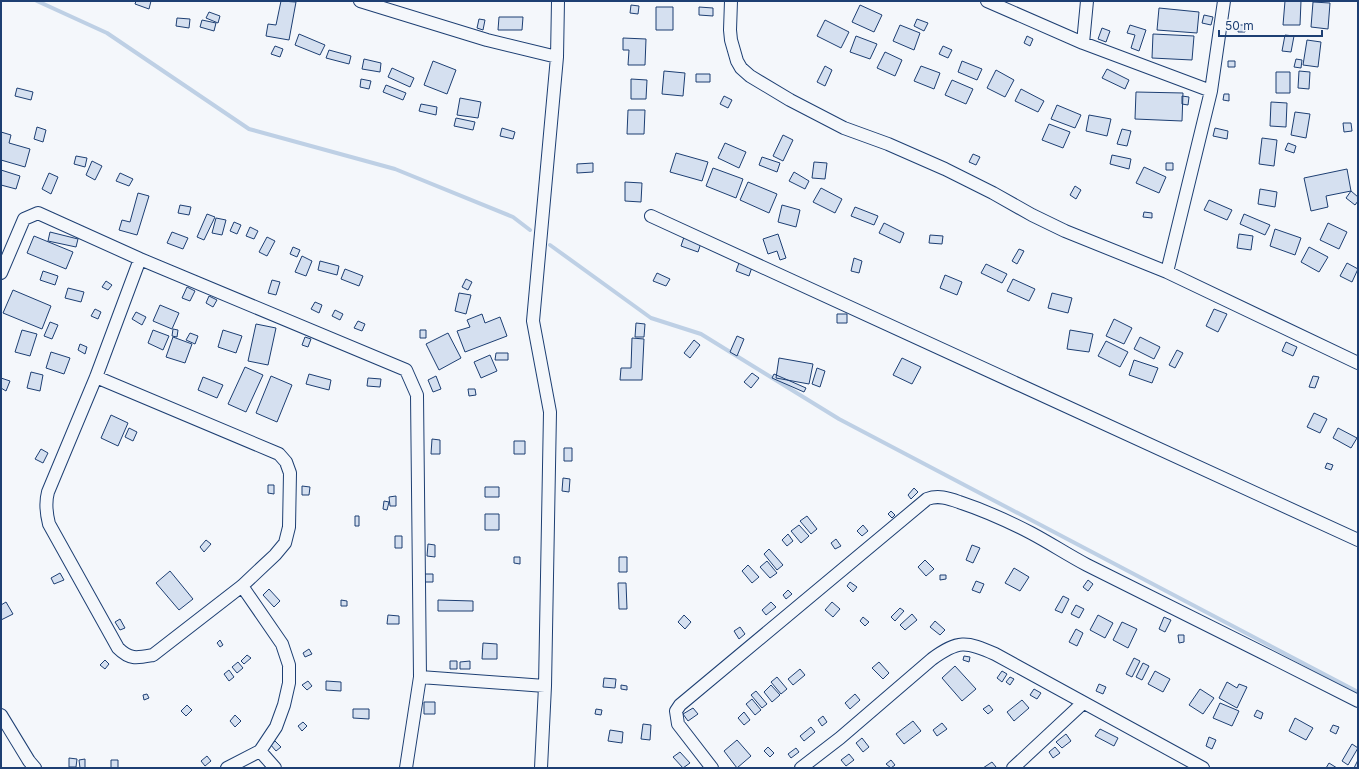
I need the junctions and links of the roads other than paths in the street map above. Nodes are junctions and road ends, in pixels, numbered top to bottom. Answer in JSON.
{"nodes":[{"id":1,"x":360,"y":1,"type":"edge"},
{"id":2,"x":558,"y":1,"type":"edge"},
{"id":3,"x":731,"y":1,"type":"edge"},
{"id":4,"x":987,"y":1,"type":"edge"},
{"id":5,"x":1086,"y":1,"type":"edge"},
{"id":6,"x":1224,"y":1,"type":"edge"},
{"id":7,"x":1083,"y":43,"type":"junction"},
{"id":8,"x":557,"y":57,"type":"junction"},
{"id":9,"x":1211,"y":91,"type":"junction"},
{"id":10,"x":651,"y":216,"type":"dead end"},
{"id":11,"x":140,"y":259,"type":"junction"},
{"id":12,"x":1167,"y":272,"type":"junction"},
{"id":13,"x":1,"y":274,"type":"edge"},
{"id":14,"x":1358,"y":363,"type":"edge"},
{"id":15,"x":96,"y":377,"type":"junction"},
{"id":16,"x":1358,"y":540,"type":"edge"},
{"id":17,"x":242,"y":586,"type":"junction"},
{"id":18,"x":420,"y":677,"type":"junction"},
{"id":19,"x":545,"y":686,"type":"junction"},
{"id":20,"x":1358,"y":701,"type":"edge"},
{"id":21,"x":1083,"y":703,"type":"junction"},
{"id":22,"x":1,"y":715,"type":"edge"},
{"id":23,"x":260,"y":751,"type":"junction"},
{"id":24,"x":1200,"y":767,"type":"edge"},
{"id":25,"x":36,"y":768,"type":"edge"},
{"id":26,"x":227,"y":768,"type":"edge"},
{"id":27,"x":275,"y":768,"type":"edge"},
{"id":28,"x":406,"y":768,"type":"edge"},
{"id":29,"x":541,"y":768,"type":"edge"},
{"id":30,"x":712,"y":768,"type":"edge"},
{"id":31,"x":801,"y":768,"type":"edge"},
{"id":32,"x":1013,"y":768,"type":"edge"}],
"edges":[{"from":1,"to":8,"type":"street"},
{"from":2,"to":8,"type":"street"},
{"from":3,"to":12,"type":"street"},
{"from":4,"to":7,"type":"street"},
{"from":5,"to":7,"type":"street"},
{"from":6,"to":9,"type":"street"},
{"from":7,"to":9,"type":"street"},
{"from":8,"to":19,"type":"street"},
{"from":9,"to":12,"type":"street"},
{"from":10,"to":16,"type":"street"},
{"from":11,"to":13,"type":"street"},
{"from":11,"to":15,"type":"street"},
{"from":11,"to":18,"type":"street"},
{"from":12,"to":14,"type":"street"},
{"from":15,"to":17,"type":"street"},
{"from":15,"to":17,"type":"street"},
{"from":17,"to":23,"type":"street"},
{"from":18,"to":19,"type":"street"},
{"from":18,"to":28,"type":"street"},
{"from":19,"to":29,"type":"street"},
{"from":20,"to":30,"type":"street"},
{"from":21,"to":24,"type":"street"},
{"from":21,"to":31,"type":"street"},
{"from":21,"to":32,"type":"street"},
{"from":22,"to":25,"type":"street"},
{"from":23,"to":26,"type":"street"},
{"from":23,"to":27,"type":"street"}]}
